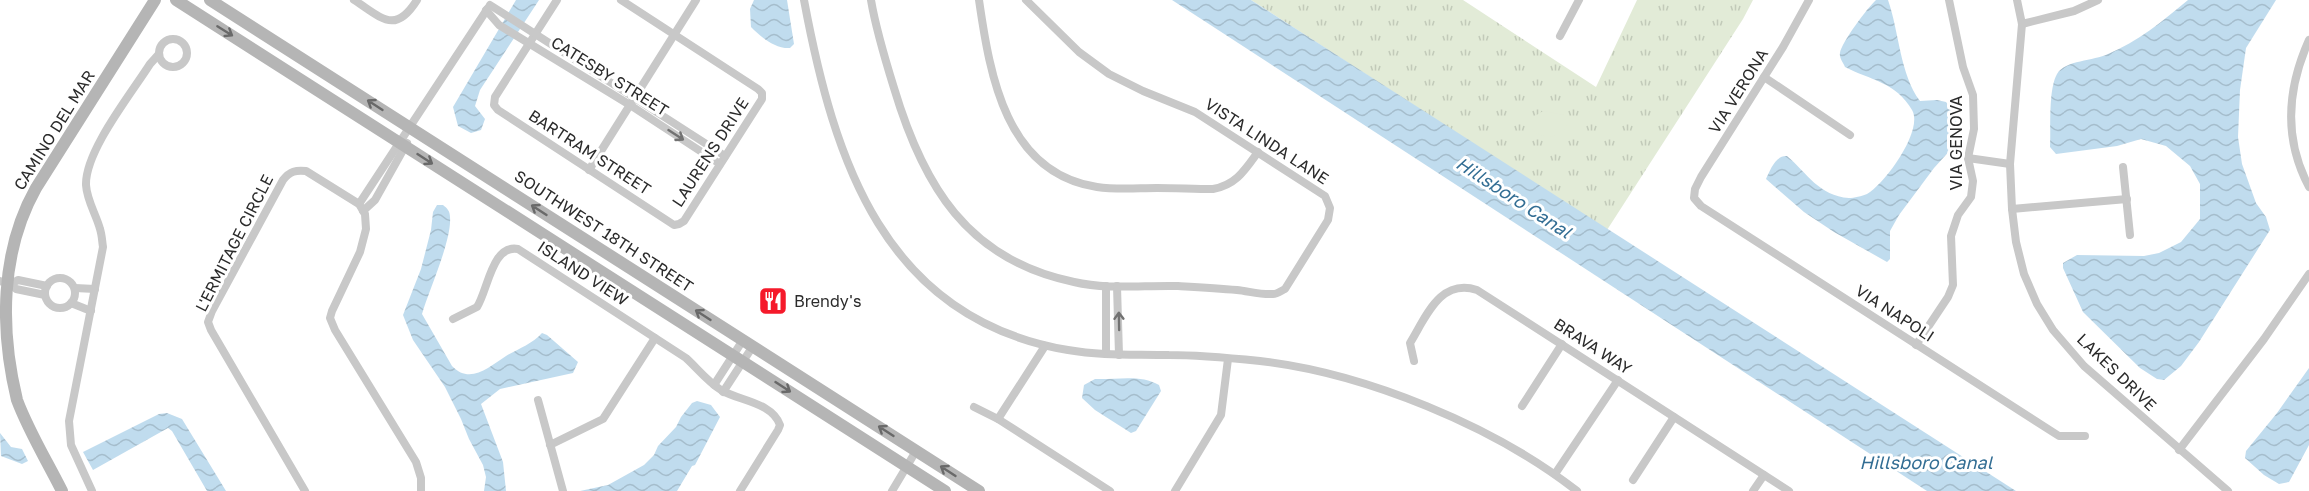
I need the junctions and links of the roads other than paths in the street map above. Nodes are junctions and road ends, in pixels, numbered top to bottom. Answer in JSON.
{"nodes":[{"id":1,"x":155,"y":0,"type":"edge"},
{"id":2,"x":176,"y":0,"type":"edge"},
{"id":3,"x":210,"y":0,"type":"edge"},
{"id":4,"x":354,"y":0,"type":"edge"},
{"id":5,"x":417,"y":0,"type":"edge"},
{"id":6,"x":557,"y":0,"type":"edge"},
{"id":7,"x":621,"y":0,"type":"edge"},
{"id":8,"x":696,"y":0,"type":"edge"},
{"id":9,"x":804,"y":0,"type":"edge"},
{"id":10,"x":871,"y":0,"type":"edge"},
{"id":11,"x":979,"y":0,"type":"edge"},
{"id":12,"x":1026,"y":0,"type":"edge"},
{"id":13,"x":1579,"y":0,"type":"edge"},
{"id":14,"x":1809,"y":0,"type":"edge"},
{"id":15,"x":1949,"y":0,"type":"edge"},
{"id":16,"x":2017,"y":0,"type":"edge"},
{"id":17,"x":2098,"y":0,"type":"edge"},
{"id":18,"x":490,"y":5,"type":"edge"},
{"id":19,"x":2022,"y":24,"type":"junction"},
{"id":20,"x":535,"y":34,"type":"junction"},
{"id":21,"x":674,"y":34,"type":"junction"},
{"id":22,"x":1560,"y":36,"type":"dead end"},
{"id":23,"x":2309,"y":40,"type":"edge"},
{"id":24,"x":529,"y":44,"type":"junction"},
{"id":25,"x":159,"y":54,"type":"dead end"},
{"id":26,"x":1764,"y":77,"type":"junction"},
{"id":27,"x":632,"y":101,"type":"junction"},
{"id":28,"x":411,"y":128,"type":"junction"},
{"id":29,"x":1850,"y":135,"type":"dead end"},
{"id":30,"x":403,"y":144,"type":"junction"},
{"id":31,"x":1258,"y":152,"type":"junction"},
{"id":32,"x":1968,"y":158,"type":"junction"},
{"id":33,"x":723,"y":160,"type":"junction"},
{"id":34,"x":2010,"y":164,"type":"junction"},
{"id":35,"x":2123,"y":167,"type":"dead end"},
{"id":36,"x":589,"y":170,"type":"junction"},
{"id":37,"x":2309,"y":187,"type":"edge"},
{"id":38,"x":1694,"y":198,"type":"joint"},
{"id":39,"x":2127,"y":199,"type":"junction"},
{"id":40,"x":361,"y":208,"type":"junction"},
{"id":41,"x":2012,"y":209,"type":"junction"},
{"id":42,"x":679,"y":224,"type":"joint"},
{"id":43,"x":2130,"y":235,"type":"dead end"},
{"id":44,"x":2309,"y":274,"type":"edge"},
{"id":45,"x":5,"y":282,"type":"edge"},
{"id":46,"x":1106,"y":286,"type":"junction"},
{"id":47,"x":1118,"y":286,"type":"junction"},
{"id":48,"x":75,"y":288,"type":"junction"},
{"id":49,"x":95,"y":289,"type":"junction"},
{"id":50,"x":46,"y":290,"type":"junction"},
{"id":51,"x":71,"y":303,"type":"junction"},
{"id":52,"x":91,"y":311,"type":"junction"},
{"id":53,"x":453,"y":319,"type":"dead end"},
{"id":54,"x":655,"y":338,"type":"junction"},
{"id":55,"x":748,"y":343,"type":"junction"},
{"id":56,"x":1562,"y":344,"type":"junction"},
{"id":57,"x":1916,"y":345,"type":"junction"},
{"id":58,"x":1045,"y":346,"type":"junction"},
{"id":59,"x":1106,"y":354,"type":"junction"},
{"id":60,"x":1119,"y":355,"type":"junction"},
{"id":61,"x":738,"y":359,"type":"junction"},
{"id":62,"x":1228,"y":359,"type":"junction"},
{"id":63,"x":1414,"y":361,"type":"dead end"},
{"id":64,"x":1618,"y":380,"type":"junction"},
{"id":65,"x":714,"y":386,"type":"junction"},
{"id":66,"x":723,"y":392,"type":"junction"},
{"id":67,"x":538,"y":400,"type":"dead end"},
{"id":68,"x":1522,"y":406,"type":"dead end"},
{"id":69,"x":974,"y":407,"type":"dead end"},
{"id":70,"x":1674,"y":417,"type":"junction"},
{"id":71,"x":998,"y":419,"type":"junction"},
{"id":72,"x":2085,"y":436,"type":"dead end"},
{"id":73,"x":550,"y":445,"type":"junction"},
{"id":74,"x":2179,"y":450,"type":"junction"},
{"id":75,"x":916,"y":451,"type":"junction"},
{"id":76,"x":907,"y":467,"type":"junction"},
{"id":77,"x":1555,"y":474,"type":"junction"},
{"id":78,"x":1764,"y":475,"type":"junction"},
{"id":79,"x":1633,"y":480,"type":"dead end"},
{"id":80,"x":62,"y":491,"type":"edge"},
{"id":81,"x":92,"y":491,"type":"edge"},
{"id":82,"x":305,"y":491,"type":"edge"},
{"id":83,"x":421,"y":491,"type":"edge"},
{"id":84,"x":563,"y":491,"type":"edge"},
{"id":85,"x":740,"y":491,"type":"edge"},
{"id":86,"x":892,"y":491,"type":"edge"},
{"id":87,"x":945,"y":491,"type":"edge"},
{"id":88,"x":979,"y":491,"type":"edge"},
{"id":89,"x":1110,"y":491,"type":"edge"},
{"id":90,"x":1175,"y":491,"type":"edge"},
{"id":91,"x":1577,"y":491,"type":"edge"},
{"id":92,"x":1753,"y":491,"type":"edge"},
{"id":93,"x":1789,"y":491,"type":"edge"},
{"id":94,"x":2228,"y":491,"type":"edge"}],
"edges":[{"from":1,"to":45,"type":"main road","name":"CAMINO DEL MAR"},
{"from":2,"to":30,"type":"main road","one_way":true},
{"from":28,"to":3,"type":"main road","name":"SOUTHWEST 18TH STREET","one_way":true},
{"from":4,"to":5,"type":"street"},
{"from":6,"to":20,"type":"street"},
{"from":7,"to":21,"type":"street"},
{"from":8,"to":21,"type":"street"},
{"from":9,"to":58,"type":"street"},
{"from":10,"to":46,"type":"street","name":"VISTA LINDA LANE"},
{"from":11,"to":31,"type":"street"},
{"from":12,"to":31,"type":"street","name":"VISTA LINDA LANE"},
{"from":13,"to":22,"type":"street"},
{"from":14,"to":26,"type":"street","name":"VIA VERONA"},
{"from":15,"to":32,"type":"street","name":"VIA GENOVA"},
{"from":16,"to":19,"type":"street","name":"LAKES DRIVE"},
{"from":17,"to":19,"type":"street"},
{"from":18,"to":20,"type":"street","name":"CATESBY STREET"},
{"from":18,"to":24,"type":"street","name":"CATESBY STREET"},
{"from":18,"to":28,"type":"street"},
{"from":19,"to":34,"type":"street","name":"LAKES DRIVE"},
{"from":20,"to":24,"type":"street"},
{"from":20,"to":27,"type":"street","name":"CATESBY STREET"},
{"from":21,"to":27,"type":"street"},
{"from":21,"to":33,"type":"street","name":"LAURENS DRIVE"},
{"from":23,"to":37,"type":"street"},
{"from":24,"to":27,"type":"street","name":"CATESBY STREET"},
{"from":24,"to":36,"type":"street","name":"BARTRAM STREET"},
{"from":25,"to":49,"type":"street"},
{"from":26,"to":29,"type":"street"},
{"from":26,"to":38,"type":"street","name":"VIA VERONA"},
{"from":27,"to":33,"type":"street","name":"CATESBY STREET"},
{"from":27,"to":36,"type":"street"},
{"from":28,"to":30,"type":"street"},
{"from":55,"to":28,"type":"main road","name":"SOUTHWEST 18TH STREET","one_way":true},
{"from":30,"to":40,"type":"street"},
{"from":30,"to":61,"type":"main road","one_way":true},
{"from":31,"to":47,"type":"street","name":"VISTA LINDA LANE"},
{"from":32,"to":34,"type":"street"},
{"from":32,"to":57,"type":"street","name":"VIA GENOVA"},
{"from":33,"to":42,"type":"street","name":"LAURENS DRIVE"},
{"from":34,"to":41,"type":"street","name":"LAKES DRIVE"},
{"from":35,"to":39,"type":"street"},
{"from":36,"to":42,"type":"street","name":"BARTRAM STREET"},
{"from":38,"to":57,"type":"street","name":"VIA NAPOLI"},
{"from":39,"to":41,"type":"street"},
{"from":39,"to":43,"type":"street"},
{"from":40,"to":82,"type":"street","name":"L'ERMITAGE CIRCLE"},
{"from":40,"to":83,"type":"street"},
{"from":41,"to":74,"type":"street","name":"LAKES DRIVE"},
{"from":44,"to":74,"type":"street"},
{"from":45,"to":50,"type":"street"},
{"from":45,"to":80,"type":"main road","name":"CAMINO DEL MAR"},
{"from":46,"to":47,"type":"street","name":"VISTA LINDA LANE"},
{"from":46,"to":59,"type":"street"},
{"from":60,"to":47,"type":"street","one_way":true},
{"from":48,"to":49,"type":"street"},
{"from":48,"to":50,"type":"street"},
{"from":48,"to":51,"type":"street"},
{"from":49,"to":52,"type":"street"},
{"from":50,"to":51,"type":"street"},
{"from":51,"to":52,"type":"street"},
{"from":52,"to":81,"type":"street"},
{"from":53,"to":54,"type":"street","name":"ISLAND VIEW"},
{"from":54,"to":65,"type":"street","name":"ISLAND VIEW"},
{"from":54,"to":73,"type":"street"},
{"from":55,"to":61,"type":"street"},
{"from":75,"to":55,"type":"main road","name":"SOUTHWEST 18TH STREET","one_way":true},
{"from":56,"to":63,"type":"street","name":"BRAVA WAY"},
{"from":56,"to":64,"type":"street","name":"BRAVA WAY"},
{"from":56,"to":68,"type":"street"},
{"from":57,"to":72,"type":"street","name":"VIA NAPOLI"},
{"from":58,"to":59,"type":"street"},
{"from":58,"to":71,"type":"street"},
{"from":59,"to":60,"type":"street"},
{"from":60,"to":62,"type":"street"},
{"from":61,"to":65,"type":"street"},
{"from":61,"to":66,"type":"street"},
{"from":61,"to":76,"type":"main road","one_way":true},
{"from":62,"to":77,"type":"street"},
{"from":62,"to":90,"type":"street"},
{"from":64,"to":70,"type":"street","name":"BRAVA WAY"},
{"from":64,"to":77,"type":"street"},
{"from":65,"to":66,"type":"street","name":"ISLAND VIEW"},
{"from":66,"to":85,"type":"street","name":"ISLAND VIEW"},
{"from":67,"to":73,"type":"street"},
{"from":69,"to":71,"type":"street"},
{"from":70,"to":78,"type":"street","name":"BRAVA WAY"},
{"from":70,"to":79,"type":"street"},
{"from":71,"to":89,"type":"street"},
{"from":73,"to":84,"type":"street"},
{"from":74,"to":94,"type":"street","name":"LAKES DRIVE"},
{"from":75,"to":76,"type":"street"},
{"from":88,"to":75,"type":"main road","name":"SOUTHWEST 18TH STREET","one_way":true},
{"from":76,"to":86,"type":"street"},
{"from":76,"to":87,"type":"main road"},
{"from":77,"to":91,"type":"street"},
{"from":78,"to":92,"type":"street"},
{"from":78,"to":93,"type":"street","name":"BRAVA WAY"}]}
